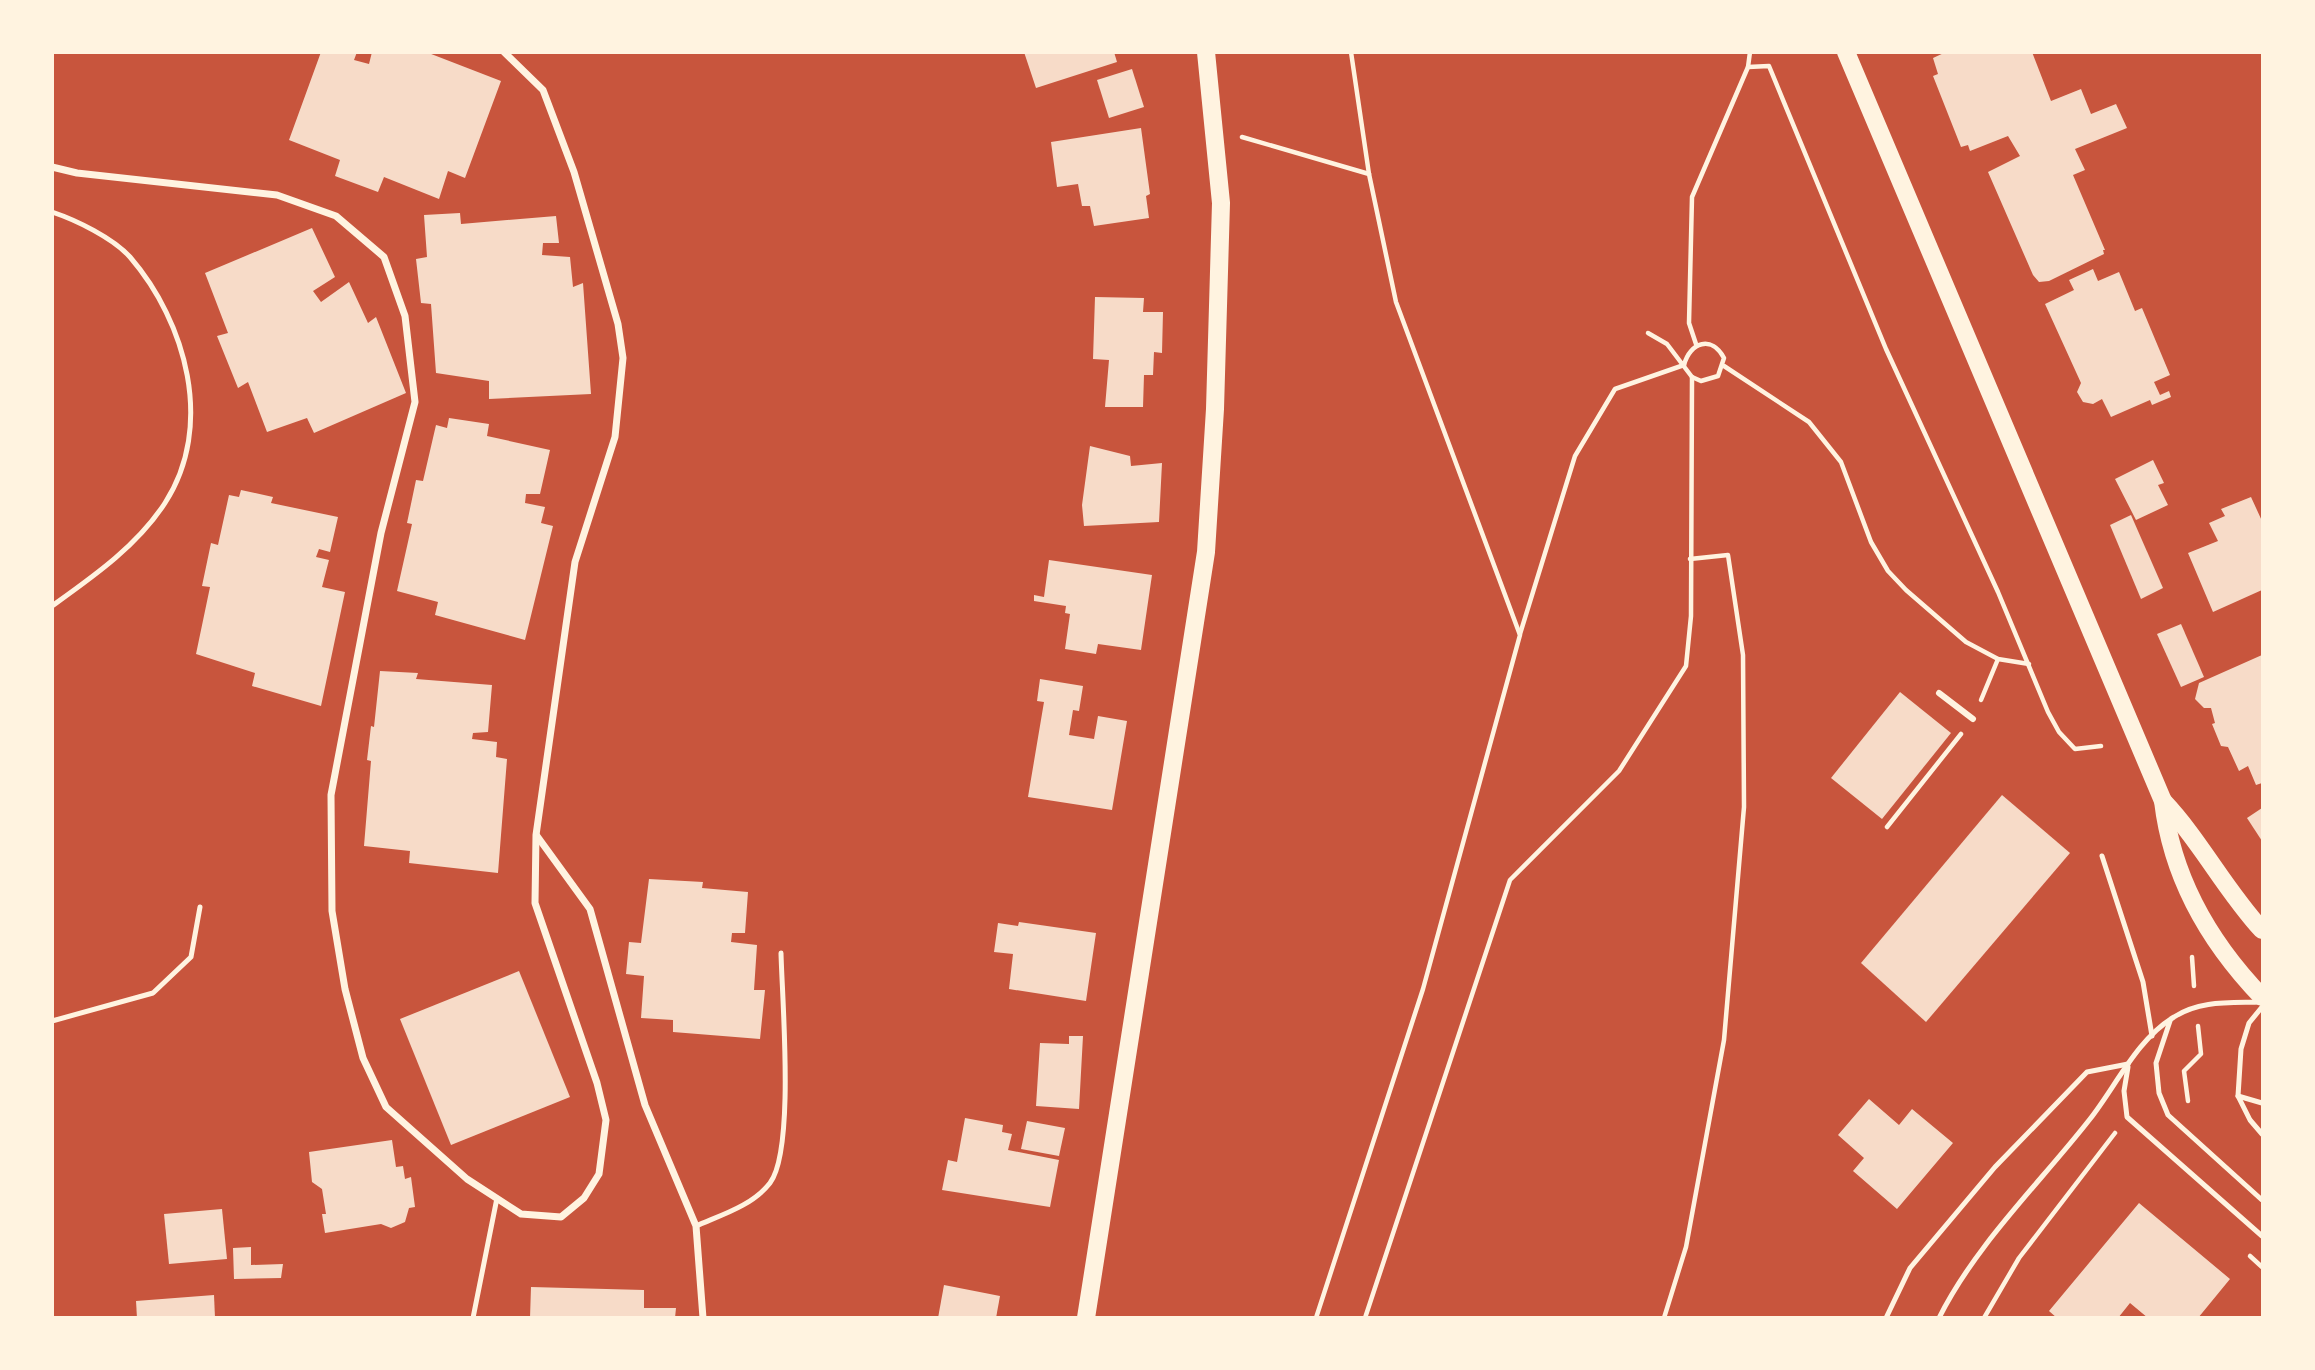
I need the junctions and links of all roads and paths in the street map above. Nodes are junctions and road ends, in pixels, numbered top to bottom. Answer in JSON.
{"nodes":[{"id":1,"x":504,"y":52,"type":"edge"},
{"id":2,"x":1206,"y":52,"type":"edge"},
{"id":3,"x":1351,"y":52,"type":"edge"},
{"id":4,"x":1750,"y":52,"type":"edge"},
{"id":5,"x":1846,"y":52,"type":"edge"},
{"id":6,"x":1748,"y":66,"type":"junction"},
{"id":7,"x":1237,"y":135,"type":"dead end"},
{"id":8,"x":52,"y":167,"type":"edge"},
{"id":9,"x":1369,"y":174,"type":"junction"},
{"id":10,"x":52,"y":212,"type":"edge"},
{"id":11,"x":1648,"y":333,"type":"dead end"},
{"id":12,"x":1696,"y":344,"type":"junction"},
{"id":13,"x":1684,"y":365,"type":"junction"},
{"id":14,"x":1724,"y":366,"type":"junction"},
{"id":15,"x":1692,"y":377,"type":"junction"},
{"id":16,"x":1690,"y":559,"type":"junction"},
{"id":17,"x":52,"y":606,"type":"edge"},
{"id":18,"x":1520,"y":635,"type":"junction"},
{"id":19,"x":1998,"y":659,"type":"junction"},
{"id":20,"x":2029,"y":664,"type":"junction"},
{"id":21,"x":1939,"y":693,"type":"dead end"},
{"id":22,"x":1973,"y":719,"type":"junction"},
{"id":23,"x":2101,"y":746,"type":"dead end"},
{"id":24,"x":2162,"y":801,"type":"junction"},
{"id":25,"x":1887,"y":827,"type":"dead end"},
{"id":26,"x":536,"y":835,"type":"junction"},
{"id":27,"x":2102,"y":856,"type":"dead end"},
{"id":28,"x":200,"y":907,"type":"dead end"},
{"id":29,"x":2263,"y":930,"type":"edge"},
{"id":30,"x":781,"y":953,"type":"dead end"},
{"id":31,"x":2192,"y":957,"type":"dead end"},
{"id":32,"x":2263,"y":1002,"type":"edge"},
{"id":33,"x":2195,"y":1005,"type":"junction"},
{"id":34,"x":2171,"y":1018,"type":"junction"},
{"id":35,"x":52,"y":1021,"type":"edge"},
{"id":36,"x":2152,"y":1036,"type":"junction"},
{"id":37,"x":2129,"y":1064,"type":"junction"},
{"id":38,"x":2238,"y":1096,"type":"junction"},
{"id":39,"x":2263,"y":1103,"type":"edge"},
{"id":40,"x":2194,"y":1108,"type":"dead end"},
{"id":41,"x":2116,"y":1132,"type":"dead end"},
{"id":42,"x":2263,"y":1134,"type":"edge"},
{"id":43,"x":497,"y":1198,"type":"junction"},
{"id":44,"x":2263,"y":1200,"type":"edge"},
{"id":45,"x":696,"y":1226,"type":"junction"},
{"id":46,"x":2263,"y":1236,"type":"edge"},
{"id":47,"x":473,"y":1318,"type":"edge"},
{"id":48,"x":703,"y":1318,"type":"edge"},
{"id":49,"x":1086,"y":1318,"type":"edge"},
{"id":50,"x":1316,"y":1318,"type":"edge"},
{"id":51,"x":1365,"y":1318,"type":"edge"},
{"id":52,"x":1664,"y":1318,"type":"edge"},
{"id":53,"x":1886,"y":1318,"type":"edge"},
{"id":54,"x":1939,"y":1318,"type":"edge"},
{"id":55,"x":1984,"y":1318,"type":"edge"}],
"edges":[{"from":1,"to":26,"type":"street"},
{"from":2,"to":49,"type":"main road"},
{"from":3,"to":9,"type":"path"},
{"from":4,"to":6,"type":"path"},
{"from":5,"to":24,"type":"main road"},
{"from":6,"to":12,"type":"path"},
{"from":6,"to":20,"type":"path"},
{"from":7,"to":9,"type":"path"},
{"from":8,"to":43,"type":"street"},
{"from":9,"to":18,"type":"path"},
{"from":10,"to":17,"type":"lane"},
{"from":11,"to":13,"type":"path"},
{"from":12,"to":13,"type":"path"},
{"from":12,"to":14,"type":"path"},
{"from":13,"to":15,"type":"path"},
{"from":13,"to":18,"type":"path"},
{"from":14,"to":15,"type":"path"},
{"from":14,"to":19,"type":"path"},
{"from":15,"to":16,"type":"path"},
{"from":16,"to":51,"type":"path"},
{"from":16,"to":52,"type":"path"},
{"from":18,"to":50,"type":"path"},
{"from":19,"to":20,"type":"path"},
{"from":19,"to":22,"type":"path"},
{"from":20,"to":23,"type":"path"},
{"from":21,"to":22,"type":"street"},
{"from":22,"to":25,"type":"path"},
{"from":24,"to":29,"type":"main road"},
{"from":24,"to":32,"type":"main road"},
{"from":26,"to":43,"type":"street"},
{"from":26,"to":45,"type":"street"},
{"from":27,"to":36,"type":"lane"},
{"from":28,"to":35,"type":"lane"},
{"from":30,"to":45,"type":"lane"},
{"from":31,"to":33,"type":"path"},
{"from":32,"to":33,"type":"lane"},
{"from":32,"to":38,"type":"lane"},
{"from":33,"to":34,"type":"lane"},
{"from":33,"to":40,"type":"path"},
{"from":34,"to":36,"type":"lane"},
{"from":34,"to":44,"type":"lane"},
{"from":36,"to":37,"type":"lane"},
{"from":37,"to":46,"type":"lane"},
{"from":37,"to":53,"type":"lane"},
{"from":37,"to":54,"type":"lane"},
{"from":38,"to":39,"type":"lane"},
{"from":38,"to":42,"type":"lane"},
{"from":41,"to":55,"type":"path"},
{"from":43,"to":47,"type":"lane"},
{"from":45,"to":48,"type":"street"}]}
